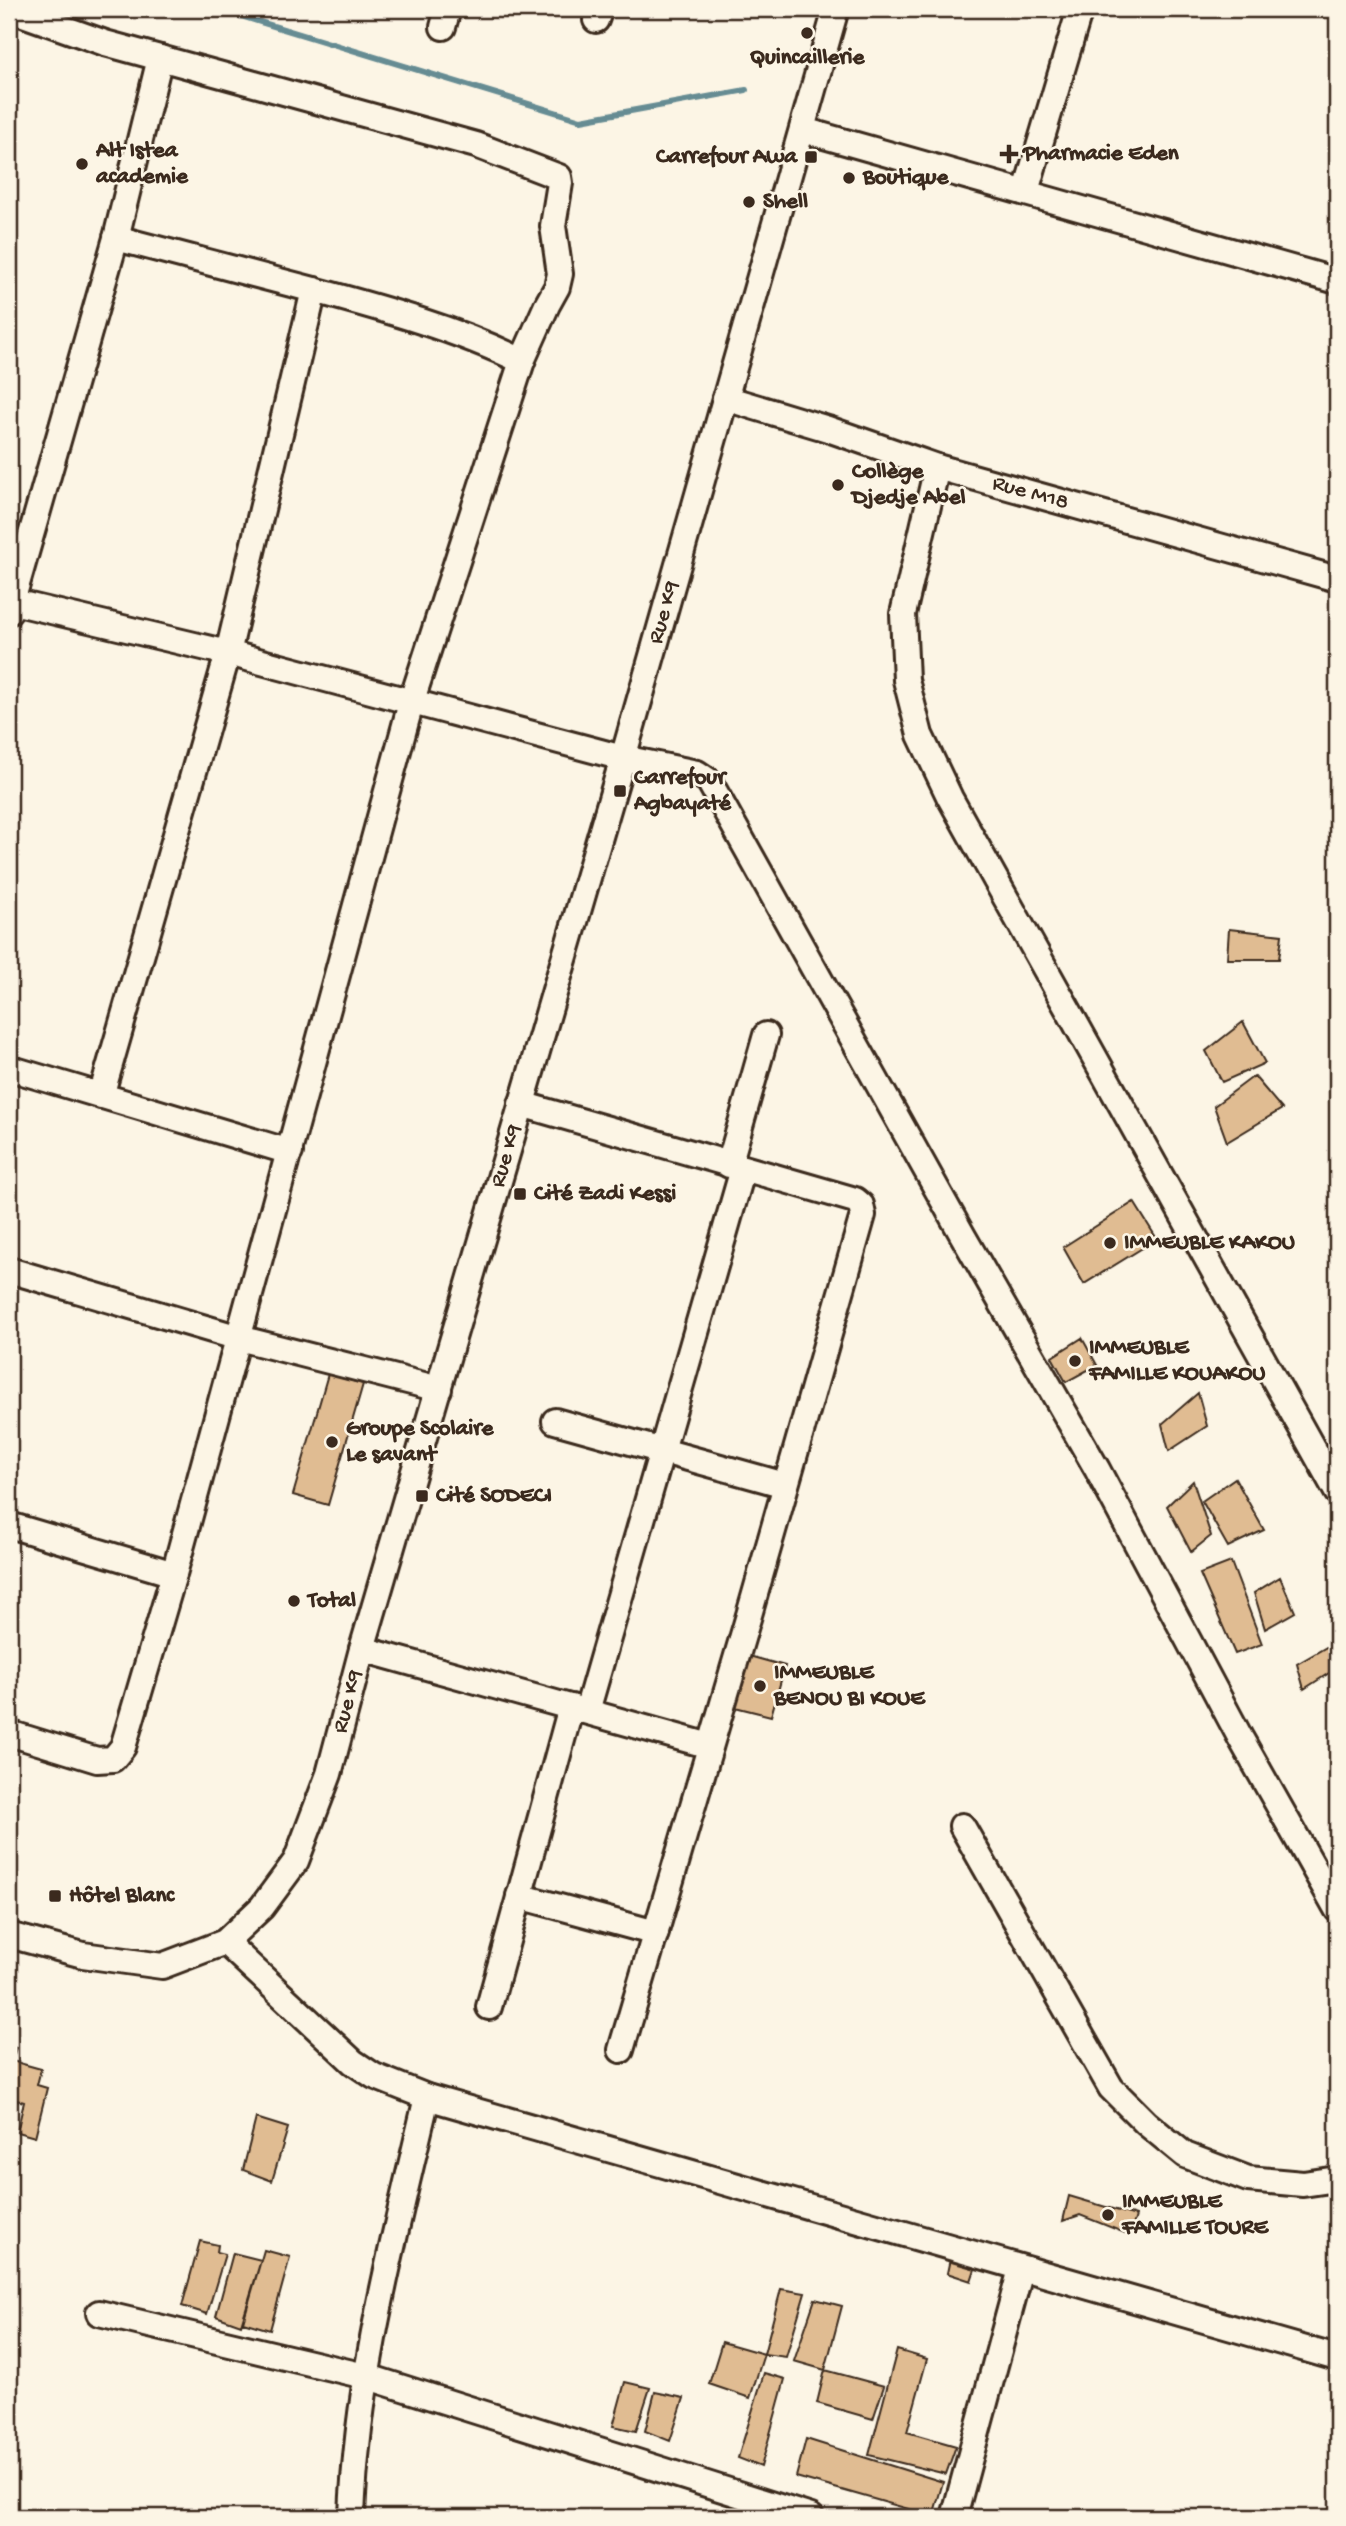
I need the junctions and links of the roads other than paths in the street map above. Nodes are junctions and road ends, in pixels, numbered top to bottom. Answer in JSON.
{"nodes":[{"id":1,"x":9,"y":9,"type":"edge"},
{"id":2,"x":836,"y":9,"type":"edge"},
{"id":3,"x":1080,"y":9,"type":"edge"},
{"id":4,"x":160,"y":58,"type":"junction"},
{"id":5,"x":803,"y":130,"type":"junction"},
{"id":6,"x":1026,"y":191,"type":"junction"},
{"id":7,"x":116,"y":238,"type":"junction"},
{"id":8,"x":1337,"y":281,"type":"edge"},
{"id":9,"x":314,"y":290,"type":"junction"},
{"id":10,"x":522,"y":361,"type":"junction"},
{"id":11,"x":725,"y":398,"type":"junction"},
{"id":12,"x":937,"y":467,"type":"junction"},
{"id":13,"x":1337,"y":579,"type":"edge"},
{"id":14,"x":10,"y":605,"type":"edge"},
{"id":15,"x":228,"y":653,"type":"junction"},
{"id":16,"x":411,"y":703,"type":"junction"},
{"id":17,"x":623,"y":758,"type":"junction"},
{"id":18,"x":766,"y":1035,"type":"dead end"},
{"id":19,"x":9,"y":1068,"type":"edge"},
{"id":20,"x":102,"y":1096,"type":"junction"},
{"id":21,"x":521,"y":1104,"type":"junction"},
{"id":22,"x":290,"y":1152,"type":"junction"},
{"id":23,"x":736,"y":1167,"type":"junction"},
{"id":24,"x":9,"y":1270,"type":"edge"},
{"id":25,"x":239,"y":1338,"type":"junction"},
{"id":26,"x":439,"y":1390,"type":"junction"},
{"id":27,"x":555,"y":1421,"type":"dead end"},
{"id":28,"x":661,"y":1452,"type":"junction"},
{"id":29,"x":785,"y":1485,"type":"junction"},
{"id":30,"x":1337,"y":1492,"type":"edge"},
{"id":31,"x":9,"y":1525,"type":"edge"},
{"id":32,"x":174,"y":1574,"type":"junction"},
{"id":33,"x":362,"y":1649,"type":"junction"},
{"id":34,"x":579,"y":1709,"type":"junction"},
{"id":35,"x":9,"y":1733,"type":"edge"},
{"id":36,"x":710,"y":1746,"type":"junction"},
{"id":37,"x":962,"y":1826,"type":"dead end"},
{"id":38,"x":519,"y":1896,"type":"junction"},
{"id":39,"x":1337,"y":1909,"type":"edge"},
{"id":40,"x":656,"y":1933,"type":"junction"},
{"id":41,"x":9,"y":1935,"type":"edge"},
{"id":42,"x":225,"y":1942,"type":"junction"},
{"id":43,"x":489,"y":2007,"type":"dead end"},
{"id":44,"x":621,"y":2050,"type":"dead end"},
{"id":45,"x":427,"y":2097,"type":"junction"},
{"id":46,"x":1337,"y":2179,"type":"edge"},
{"id":47,"x":1021,"y":2269,"type":"junction"},
{"id":48,"x":99,"y":2313,"type":"dead end"},
{"id":49,"x":1337,"y":2358,"type":"edge"},
{"id":50,"x":365,"y":2376,"type":"junction"},
{"id":51,"x":352,"y":2517,"type":"edge"},
{"id":52,"x":811,"y":2517,"type":"edge"},
{"id":53,"x":954,"y":2517,"type":"edge"}],
"edges":[{"from":1,"to":4,"type":"street"},
{"from":2,"to":5,"type":"street","name":"Rue K9"},
{"from":3,"to":6,"type":"street"},
{"from":4,"to":7,"type":"street"},
{"from":4,"to":10,"type":"street"},
{"from":5,"to":6,"type":"street"},
{"from":5,"to":11,"type":"street","name":"Rue K9"},
{"from":6,"to":8,"type":"street"},
{"from":7,"to":9,"type":"street"},
{"from":7,"to":14,"type":"street"},
{"from":9,"to":10,"type":"street"},
{"from":9,"to":15,"type":"street"},
{"from":10,"to":16,"type":"street"},
{"from":11,"to":12,"type":"street","name":"Rue M18"},
{"from":11,"to":17,"type":"street","name":"Rue K9"},
{"from":12,"to":13,"type":"street","name":"Rue M18"},
{"from":12,"to":30,"type":"street"},
{"from":14,"to":15,"type":"street"},
{"from":15,"to":16,"type":"street"},
{"from":15,"to":20,"type":"street"},
{"from":16,"to":17,"type":"street"},
{"from":16,"to":22,"type":"street"},
{"from":17,"to":21,"type":"street","name":"Rue K9"},
{"from":17,"to":39,"type":"street"},
{"from":18,"to":23,"type":"street"},
{"from":19,"to":20,"type":"street"},
{"from":20,"to":22,"type":"street"},
{"from":21,"to":23,"type":"street"},
{"from":21,"to":26,"type":"street","name":"Rue K9"},
{"from":22,"to":25,"type":"street"},
{"from":23,"to":28,"type":"street"},
{"from":23,"to":29,"type":"street"},
{"from":24,"to":25,"type":"street"},
{"from":25,"to":26,"type":"street"},
{"from":25,"to":32,"type":"street"},
{"from":26,"to":33,"type":"street","name":"Rue K9"},
{"from":27,"to":28,"type":"street"},
{"from":28,"to":29,"type":"street"},
{"from":28,"to":34,"type":"street"},
{"from":29,"to":36,"type":"street"},
{"from":31,"to":32,"type":"street"},
{"from":32,"to":35,"type":"street"},
{"from":33,"to":34,"type":"street"},
{"from":33,"to":42,"type":"street","name":"Rue K9"},
{"from":34,"to":36,"type":"street"},
{"from":34,"to":38,"type":"street"},
{"from":36,"to":40,"type":"street"},
{"from":37,"to":46,"type":"street"},
{"from":38,"to":40,"type":"street"},
{"from":38,"to":43,"type":"street"},
{"from":40,"to":44,"type":"street"},
{"from":41,"to":42,"type":"street","name":"Rue K9"},
{"from":42,"to":45,"type":"street"},
{"from":45,"to":47,"type":"street"},
{"from":45,"to":50,"type":"street"},
{"from":47,"to":49,"type":"street"},
{"from":47,"to":53,"type":"street"},
{"from":48,"to":50,"type":"street"},
{"from":50,"to":51,"type":"street"},
{"from":50,"to":52,"type":"street"}]}
